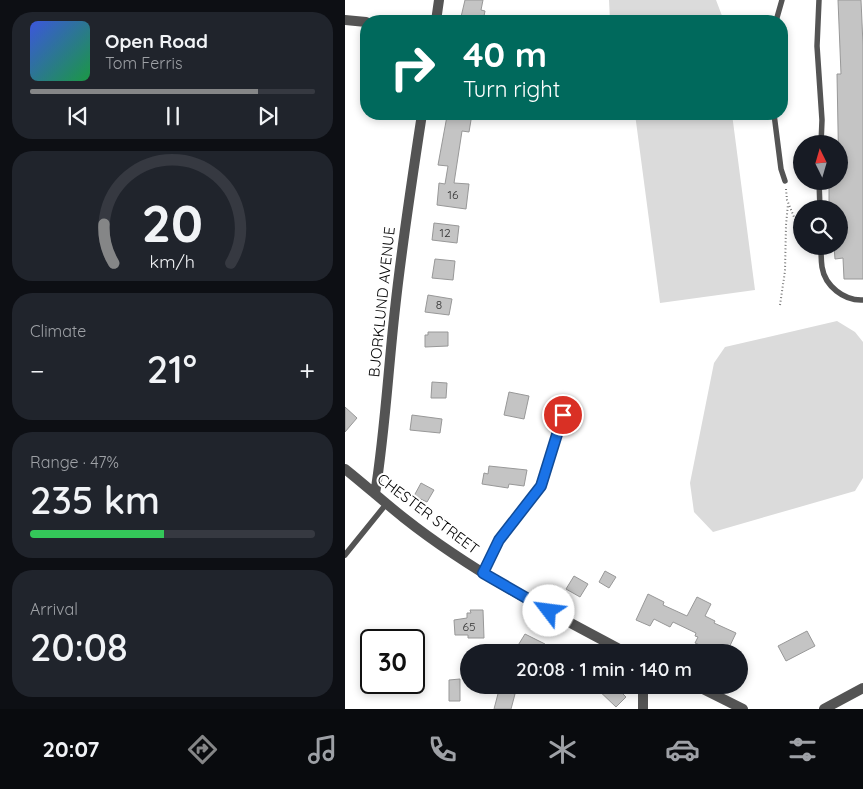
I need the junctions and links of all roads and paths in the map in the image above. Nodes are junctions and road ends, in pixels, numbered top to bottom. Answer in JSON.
{"nodes":[{"id":1,"x":439,"y":0,"type":"edge"},
{"id":2,"x":782,"y":0,"type":"edge"},
{"id":3,"x":819,"y":0,"type":"edge"},
{"id":4,"x":437,"y":15,"type":"edge"},
{"id":5,"x":778,"y":15,"type":"edge"},
{"id":6,"x":345,"y":20,"type":"edge"},
{"id":7,"x":360,"y":21,"type":"edge"},
{"id":8,"x":421,"y":120,"type":"edge"},
{"id":9,"x":775,"y":120,"type":"edge"},
{"id":10,"x":822,"y":135,"type":"edge"},
{"id":11,"x":785,"y":181,"type":"joint"},
{"id":12,"x":788,"y":204,"type":"junction"},
{"id":13,"x":793,"y":216,"type":"edge"},
{"id":14,"x":821,"y":255,"type":"edge"},
{"id":15,"x":863,"y":300,"type":"edge"},
{"id":16,"x":780,"y":305,"type":"dead end"},
{"id":17,"x":563,"y":415,"type":"dead end"},
{"id":18,"x":345,"y":469,"type":"edge"},
{"id":19,"x":375,"y":494,"type":"junction"},
{"id":20,"x":387,"y":504,"type":"junction"},
{"id":21,"x":345,"y":555,"type":"edge"},
{"id":22,"x":483,"y":573,"type":"junction"},
{"id":23,"x":611,"y":644,"type":"edge"},
{"id":24,"x":863,"y":688,"type":"edge"},
{"id":25,"x":643,"y":694,"type":"edge"},
{"id":26,"x":713,"y":694,"type":"edge"},
{"id":27,"x":643,"y":709,"type":"edge"},
{"id":28,"x":743,"y":709,"type":"edge"},
{"id":29,"x":824,"y":709,"type":"edge"}],
"edges":[{"from":1,"to":4,"type":"street"},
{"from":2,"to":5,"type":"lane"},
{"from":3,"to":10,"type":"lane"},
{"from":6,"to":7,"type":"street"},
{"from":8,"to":19,"type":"street","name":"BJORKLUND AVENUE"},
{"from":9,"to":11,"type":"lane"},
{"from":11,"to":12,"type":"path"},
{"from":12,"to":13,"type":"path"},
{"from":12,"to":16,"type":"path"},
{"from":14,"to":15,"type":"lane"},
{"from":17,"to":22,"type":"lane"},
{"from":18,"to":19,"type":"street","name":"CHESTER STREET"},
{"from":19,"to":20,"type":"street","name":"CHESTER STREET"},
{"from":20,"to":21,"type":"lane"},
{"from":20,"to":22,"type":"street","name":"CHESTER STREET"},
{"from":22,"to":23,"type":"street","name":"CHESTER STREET"},
{"from":24,"to":29,"type":"street"},
{"from":25,"to":27,"type":"street"},
{"from":26,"to":28,"type":"street"}]}
